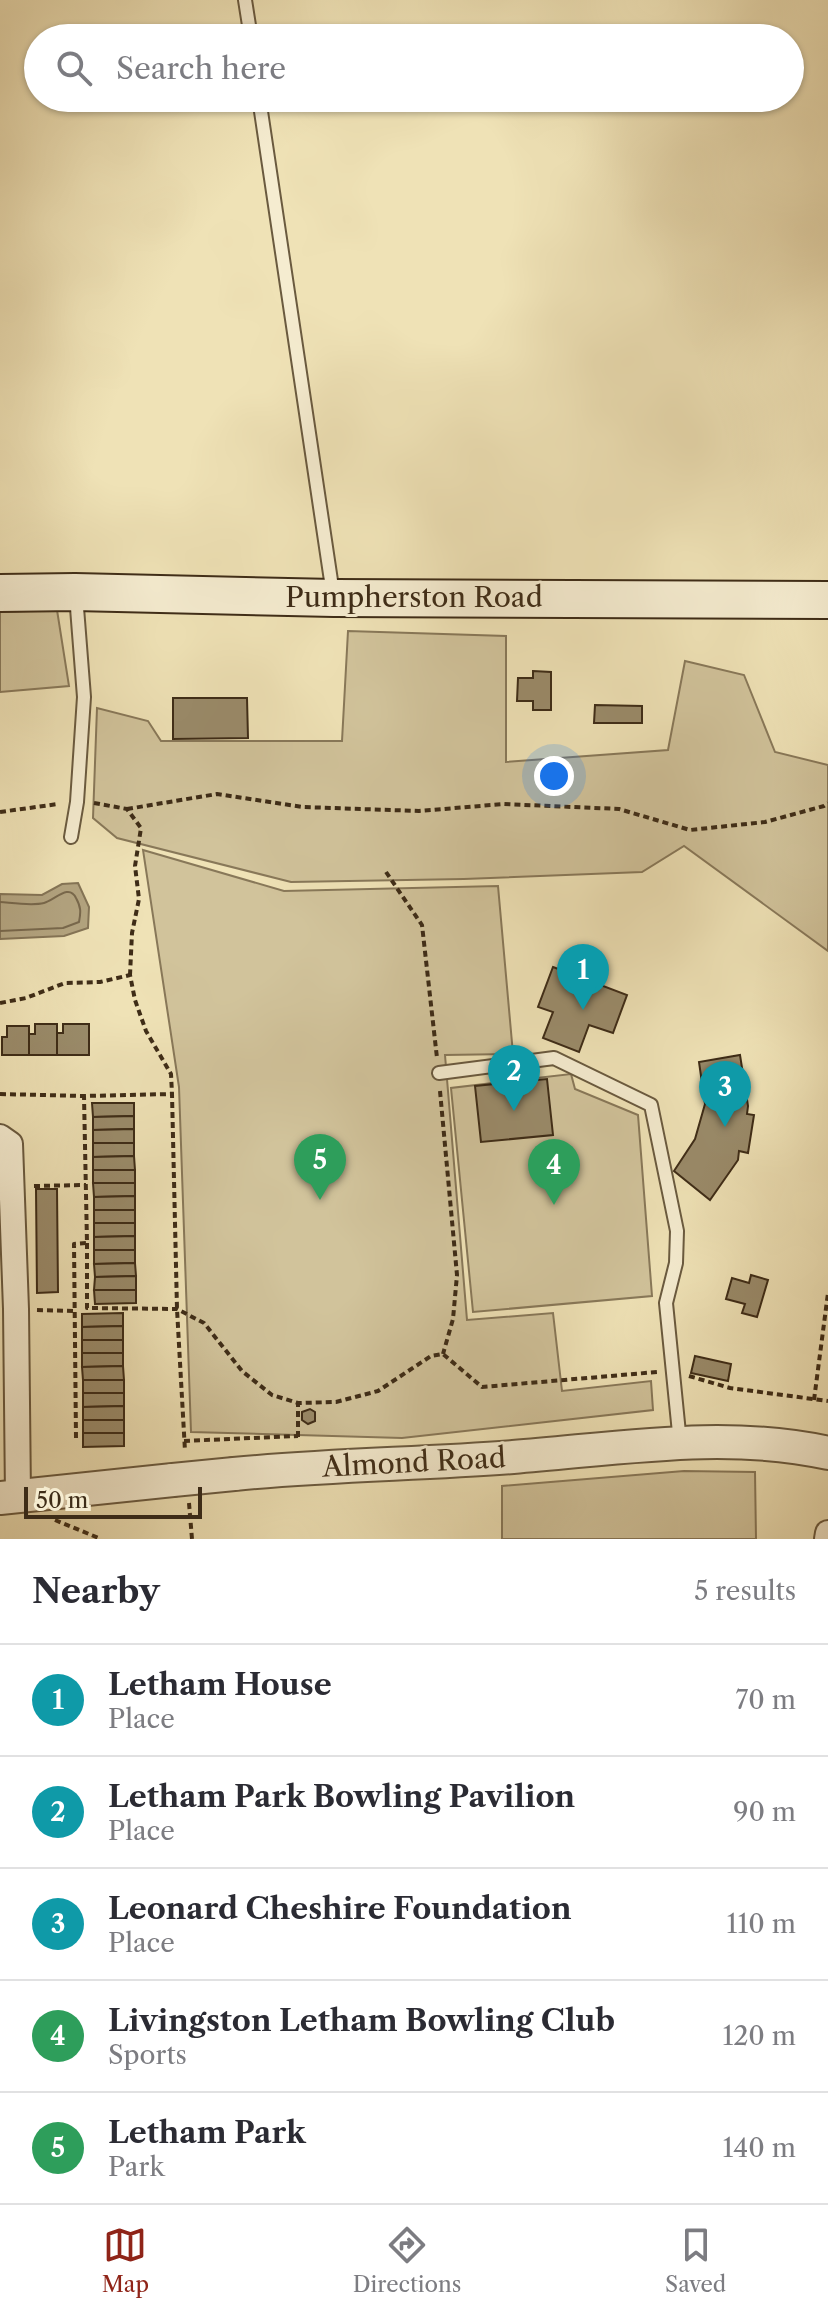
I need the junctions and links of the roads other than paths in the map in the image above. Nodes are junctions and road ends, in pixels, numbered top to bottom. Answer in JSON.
{"nodes":[{"id":1,"x":245,"y":0,"type":"edge"},
{"id":2,"x":249,"y":24,"type":"edge"},
{"id":3,"x":261,"y":112,"type":"edge"},
{"id":4,"x":75,"y":592,"type":"junction"},
{"id":5,"x":0,"y":593,"type":"edge"},
{"id":6,"x":334,"y":598,"type":"junction"},
{"id":7,"x":828,"y":600,"type":"edge"},
{"id":8,"x":71,"y":837,"type":"dead end"},
{"id":9,"x":439,"y":1073,"type":"road end"},
{"id":10,"x":0,"y":1137,"type":"edge"},
{"id":11,"x":680,"y":1443,"type":"junction"},
{"id":12,"x":828,"y":1453,"type":"edge"},
{"id":13,"x":22,"y":1496,"type":"edge"}],
"edges":[{"from":1,"to":2,"type":"lane"},
{"from":3,"to":6,"type":"lane"},
{"from":4,"to":5,"type":"main road","name":"Pumpherston Road"},
{"from":4,"to":6,"type":"main road","name":"Pumpherston Road"},
{"from":4,"to":8,"type":"lane"},
{"from":6,"to":7,"type":"main road","name":"Pumpherston Road"},
{"from":9,"to":11,"type":"lane"},
{"from":10,"to":13,"type":"street"},
{"from":11,"to":12,"type":"street","name":"Almond Road"},
{"from":11,"to":13,"type":"street","name":"Almond Road","bridge":true}]}
